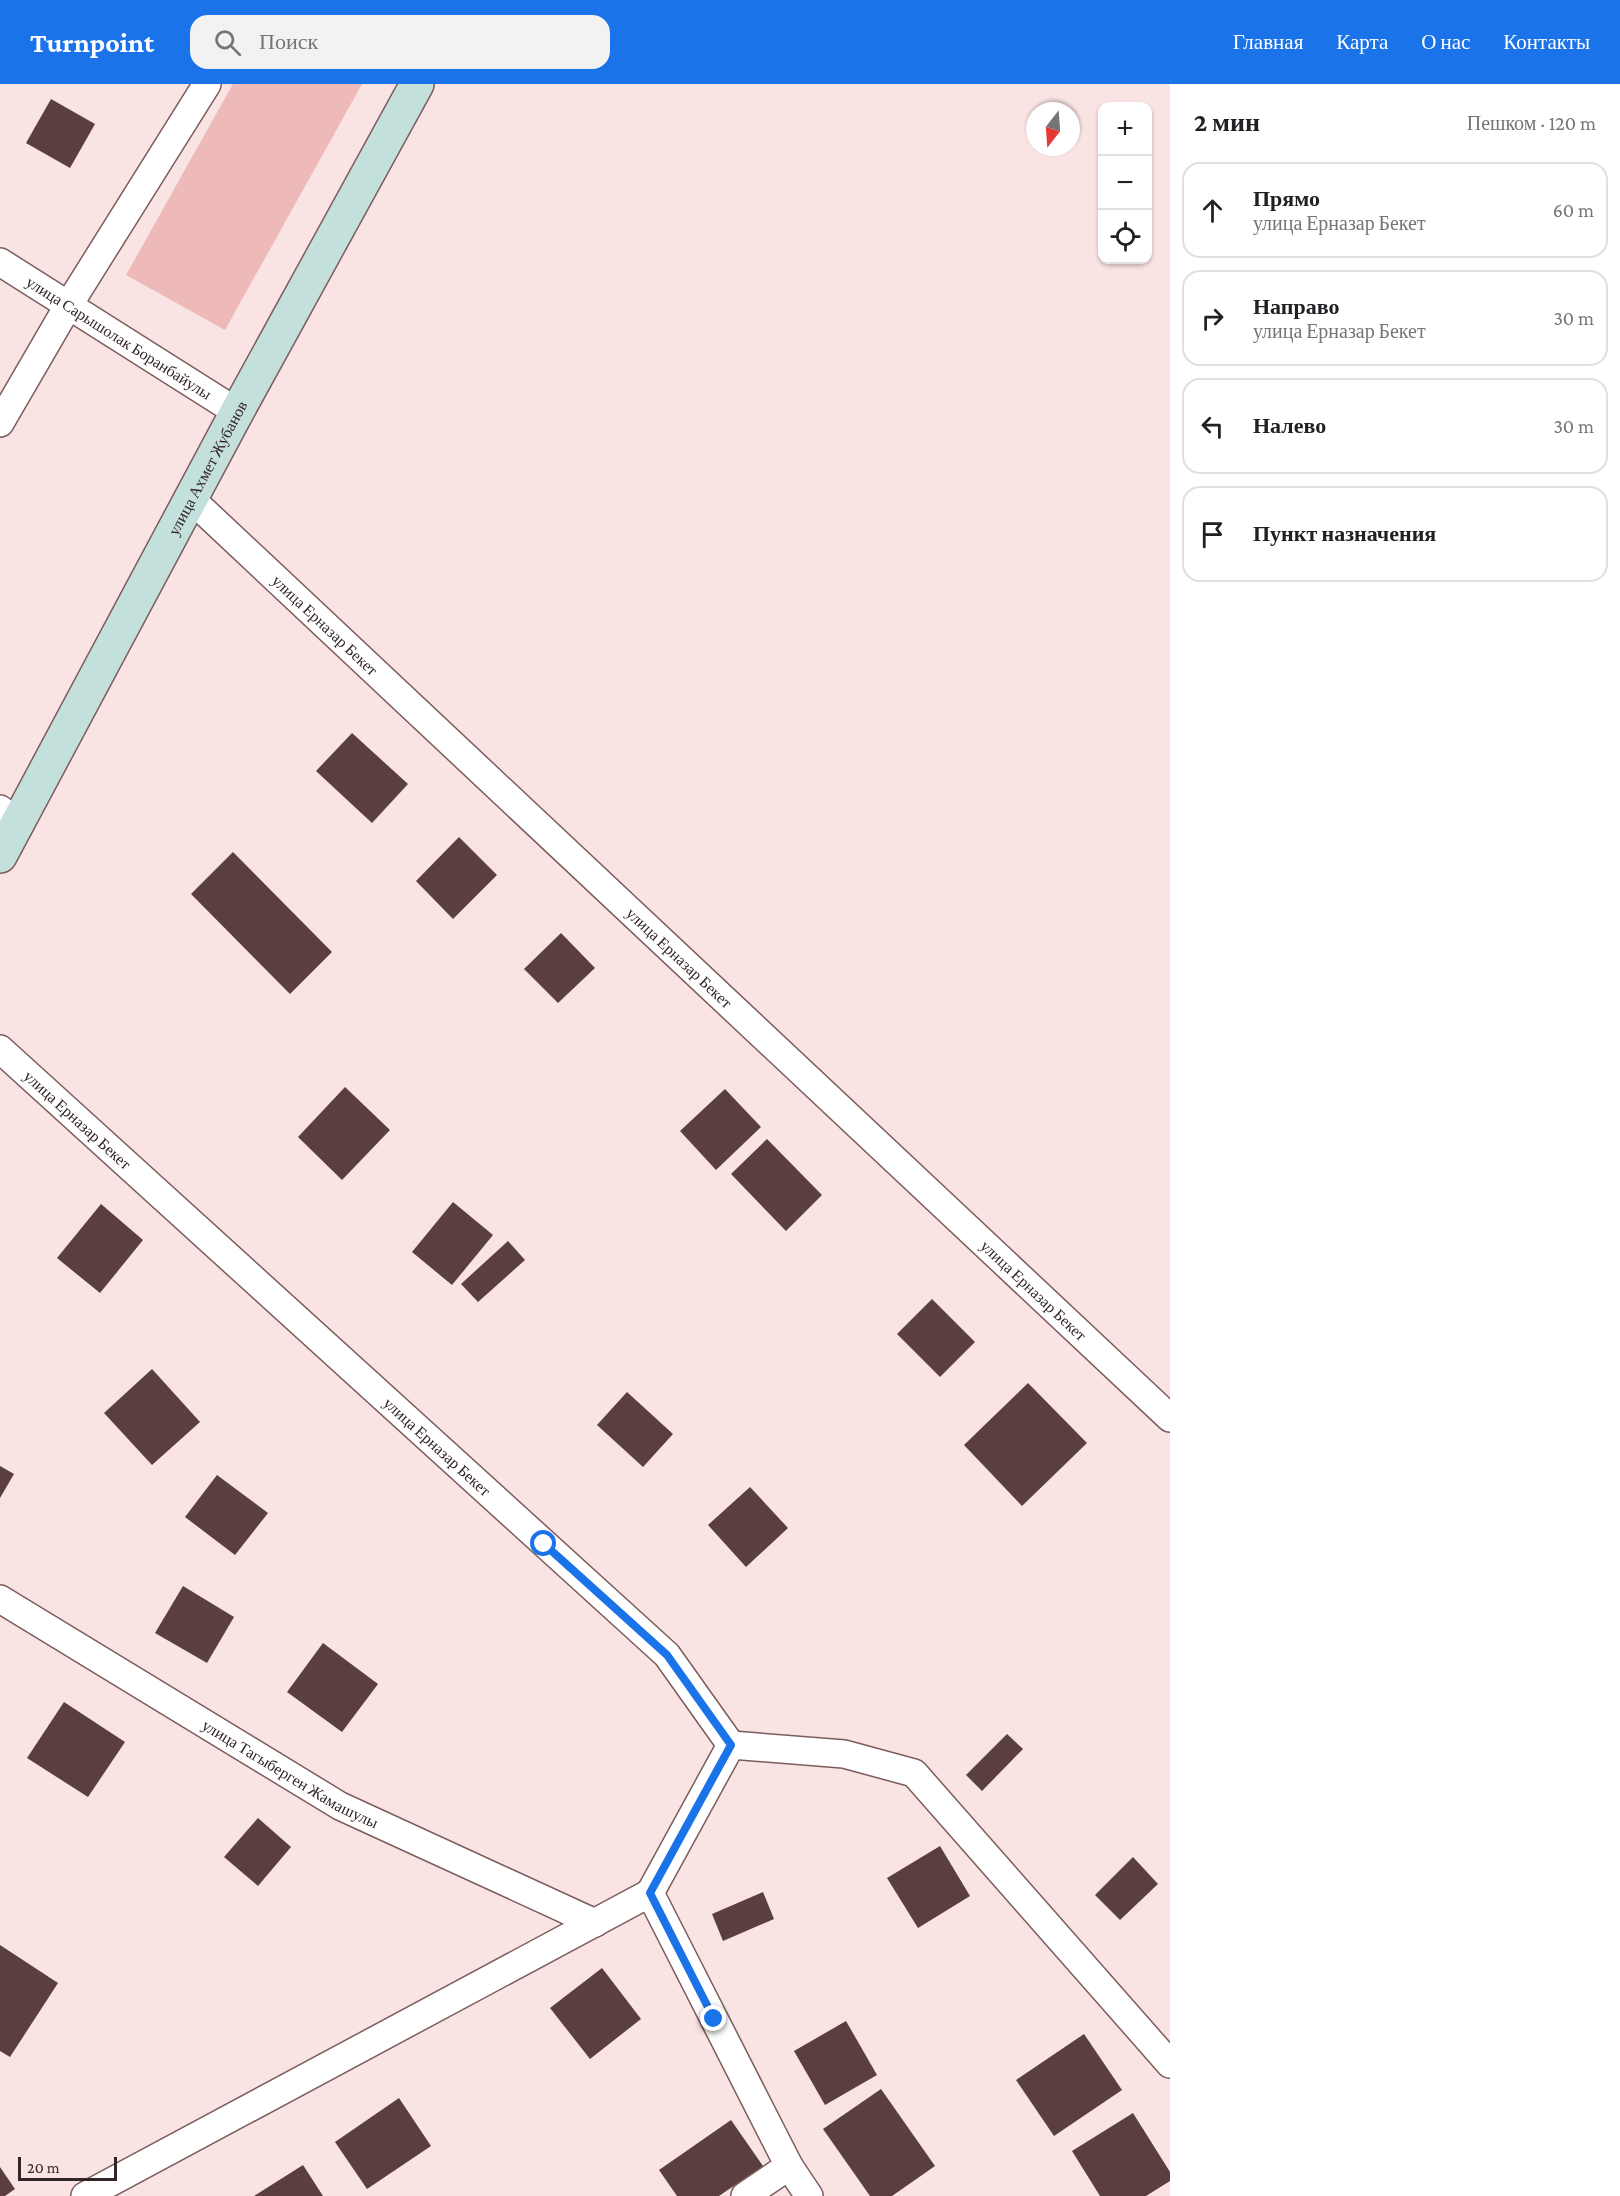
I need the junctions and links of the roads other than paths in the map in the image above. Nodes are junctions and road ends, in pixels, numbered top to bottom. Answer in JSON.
{"nodes":[{"id":1,"x":207,"y":84,"type":"edge"},
{"id":2,"x":417,"y":84,"type":"edge"},
{"id":3,"x":0,"y":262,"type":"edge"},
{"id":4,"x":68,"y":306,"type":"junction"},
{"id":5,"x":237,"y":412,"type":"junction"},
{"id":6,"x":0,"y":423,"type":"edge"},
{"id":7,"x":191,"y":499,"type":"junction"},
{"id":8,"x":9,"y":816,"type":"edge"},
{"id":9,"x":0,"y":856,"type":"edge"},
{"id":10,"x":0,"y":1049,"type":"edge"},
{"id":11,"x":1170,"y":1418,"type":"edge"},
{"id":12,"x":0,"y":1599,"type":"edge"},
{"id":13,"x":731,"y":1745,"type":"junction"},
{"id":14,"x":650,"y":1893,"type":"junction"},
{"id":15,"x":595,"y":1923,"type":"junction"},
{"id":16,"x":1170,"y":2064,"type":"edge"},
{"id":17,"x":789,"y":2166,"type":"junction"},
{"id":18,"x":85,"y":2196,"type":"edge"},
{"id":19,"x":745,"y":2196,"type":"edge"},
{"id":20,"x":809,"y":2196,"type":"edge"}],
"edges":[{"from":1,"to":4,"type":"street"},
{"from":2,"to":5,"type":"main road","name":"улица Ахмет Жубанов"},
{"from":3,"to":4,"type":"street","name":"улица Сарышолак Боранбайулы"},
{"from":4,"to":5,"type":"street","name":"улица Сарышолак Боранбайулы"},
{"from":4,"to":6,"type":"street"},
{"from":5,"to":7,"type":"main road","name":"улица Ахмет Жубанов"},
{"from":7,"to":8,"type":"main road","name":"улица Ахмет Жубанов"},
{"from":7,"to":11,"type":"street","name":"улица Ерназар Бекет"},
{"from":8,"to":9,"type":"main road","name":"улица Ахмет Жубанов"},
{"from":10,"to":13,"type":"street","name":"улица Ерназар Бекет"},
{"from":12,"to":15,"type":"street","name":"улица Тагыберген Жамашулы"},
{"from":13,"to":14,"type":"street"},
{"from":13,"to":16,"type":"street"},
{"from":14,"to":15,"type":"street"},
{"from":14,"to":17,"type":"street"},
{"from":15,"to":18,"type":"street"},
{"from":17,"to":19,"type":"street"},
{"from":17,"to":20,"type":"street"}]}
